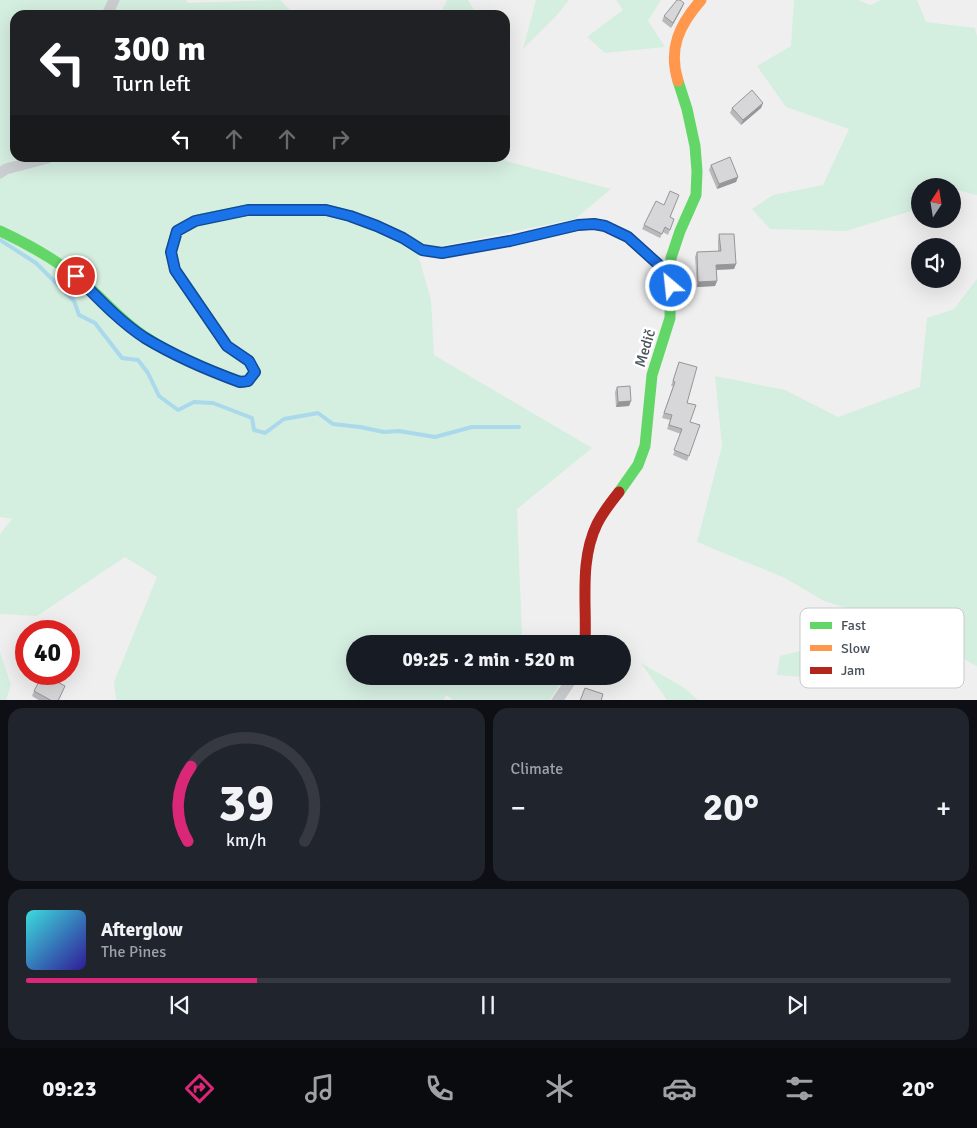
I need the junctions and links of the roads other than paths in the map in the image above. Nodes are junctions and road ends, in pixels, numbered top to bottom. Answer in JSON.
{"nodes":[{"id":1,"x":701,"y":0,"type":"edge"},
{"id":2,"x":33,"y":162,"type":"edge"},
{"id":3,"x":0,"y":173,"type":"edge"},
{"id":4,"x":0,"y":230,"type":"edge"},
{"id":5,"x":669,"y":274,"type":"junction"},
{"id":6,"x":586,"y":635,"type":"edge"},
{"id":7,"x":568,"y":685,"type":"edge"},
{"id":8,"x":557,"y":700,"type":"edge"}],
"edges":[{"from":1,"to":5,"type":"street","name":"Medič"},
{"from":2,"to":3,"type":"street"},
{"from":4,"to":5,"type":"street"},
{"from":5,"to":6,"type":"street","name":"Medič"},
{"from":7,"to":8,"type":"street"}]}
